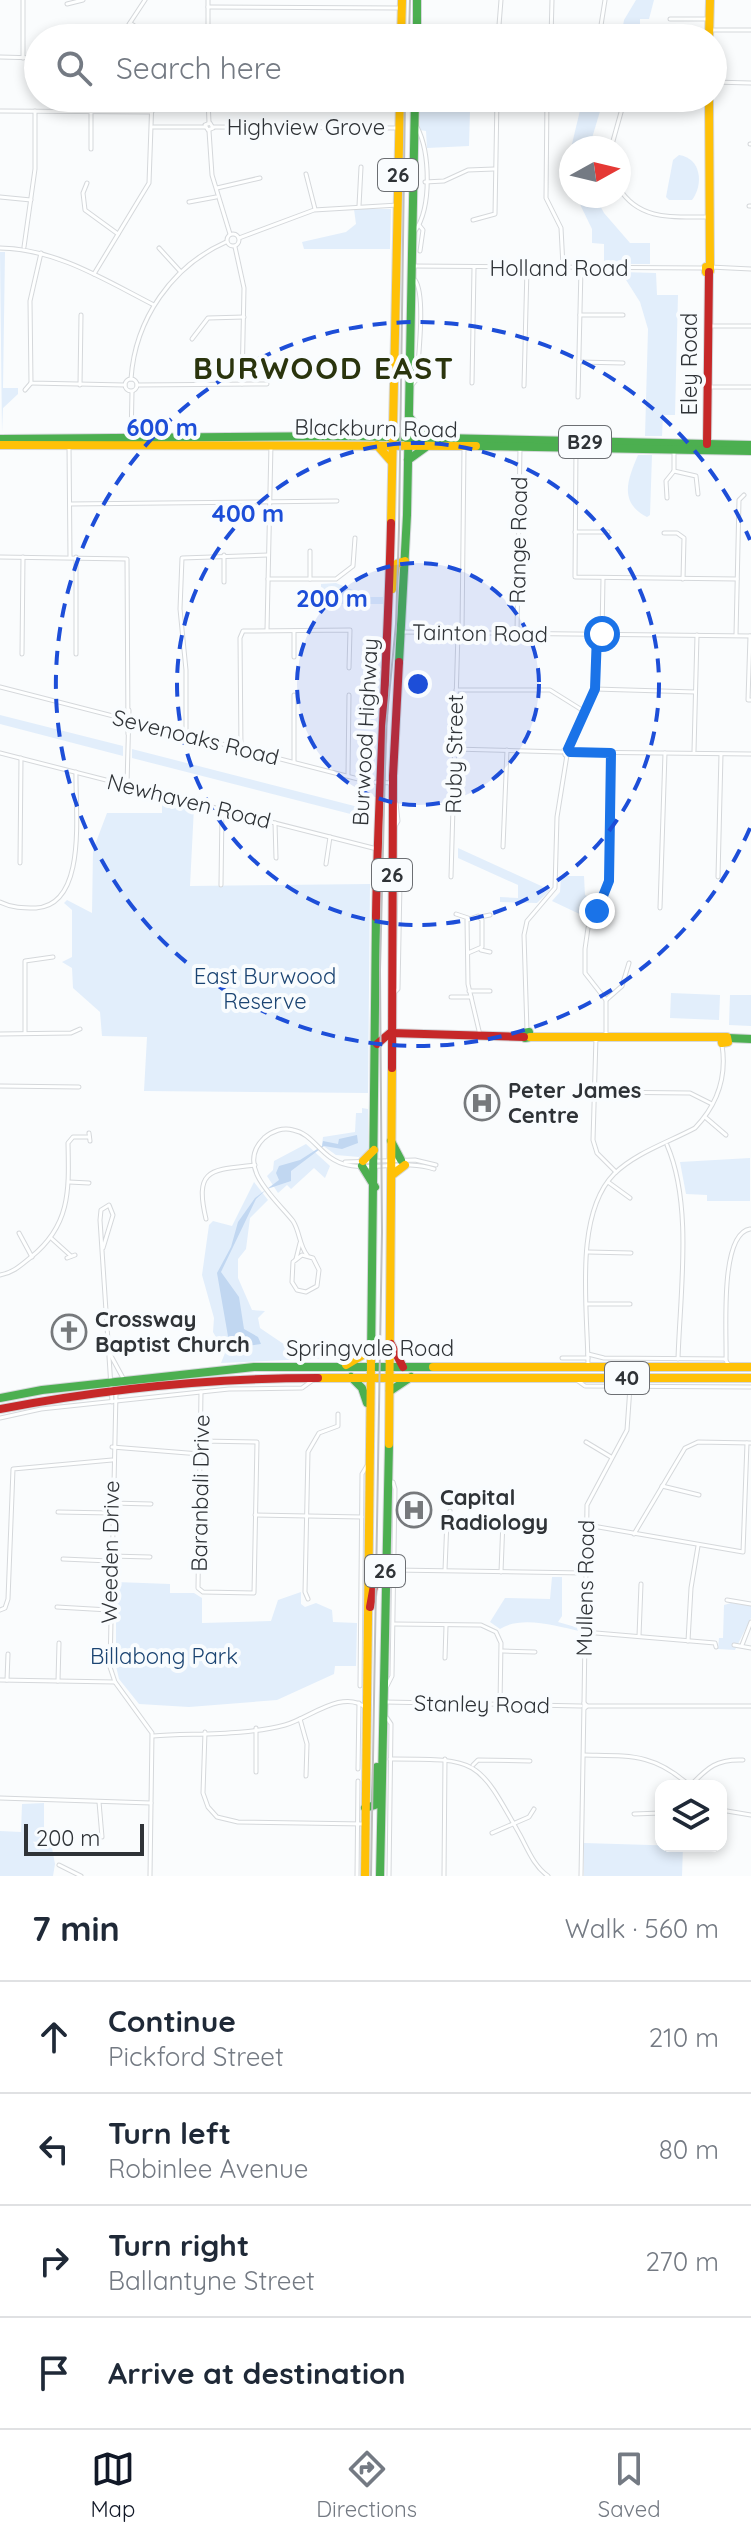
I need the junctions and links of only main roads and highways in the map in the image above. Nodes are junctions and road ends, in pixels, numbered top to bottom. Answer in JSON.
{"nodes":[{"id":1,"x":417,"y":0,"type":"edge"},
{"id":2,"x":710,"y":0,"type":"edge"},
{"id":3,"x":402,"y":4,"type":"edge"},
{"id":4,"x":401,"y":24,"type":"edge"},
{"id":5,"x":417,"y":24,"type":"edge"},
{"id":6,"x":709,"y":24,"type":"edge"},
{"id":7,"x":400,"y":112,"type":"edge"},
{"id":8,"x":414,"y":112,"type":"edge"},
{"id":9,"x":709,"y":112,"type":"edge"},
{"id":10,"x":397,"y":268,"type":"junction"},
{"id":11,"x":412,"y":273,"type":"junction"},
{"id":12,"x":410,"y":418,"type":"junction"},
{"id":13,"x":391,"y":437,"type":"junction"},
{"id":14,"x":376,"y":441,"type":"junction"},
{"id":15,"x":0,"y":442,"type":"edge"},
{"id":16,"x":409,"y":442,"type":"junction"},
{"id":17,"x":425,"y":443,"type":"junction"},
{"id":18,"x":576,"y":445,"type":"junction"},
{"id":19,"x":751,"y":445,"type":"edge"},
{"id":20,"x":707,"y":447,"type":"junction"},
{"id":21,"x":751,"y":451,"type":"edge"},
{"id":22,"x":408,"y":460,"type":"junction"},
{"id":23,"x":391,"y":461,"type":"junction"},
{"id":24,"x":405,"y":561,"type":"junction"},
{"id":25,"x":389,"y":595,"type":"junction"},
{"id":26,"x":392,"y":877,"type":"junction"},
{"id":27,"x":377,"y":888,"type":"junction"},
{"id":28,"x":390,"y":1036,"type":"junction"},
{"id":29,"x":750,"y":1039,"type":"edge"},
{"id":30,"x":374,"y":1048,"type":"junction"},
{"id":31,"x":390,"y":1139,"type":"junction"},
{"id":32,"x":375,"y":1159,"type":"junction"},
{"id":33,"x":391,"y":1167,"type":"junction"},
{"id":34,"x":375,"y":1189,"type":"junction"},
{"id":35,"x":391,"y":1344,"type":"junction"},
{"id":36,"x":371,"y":1350,"type":"junction"},
{"id":37,"x":344,"y":1366,"type":"junction"},
{"id":38,"x":258,"y":1367,"type":"junction"},
{"id":39,"x":371,"y":1367,"type":"junction"},
{"id":40,"x":391,"y":1367,"type":"junction"},
{"id":41,"x":403,"y":1367,"type":"junction"},
{"id":42,"x":751,"y":1367,"type":"edge"},
{"id":43,"x":351,"y":1377,"type":"junction"},
{"id":44,"x":370,"y":1377,"type":"junction"},
{"id":45,"x":390,"y":1377,"type":"junction"},
{"id":46,"x":411,"y":1377,"type":"junction"},
{"id":47,"x":268,"y":1378,"type":"junction"},
{"id":48,"x":751,"y":1378,"type":"edge"},
{"id":49,"x":390,"y":1391,"type":"junction"},
{"id":50,"x":0,"y":1398,"type":"edge"},
{"id":51,"x":0,"y":1409,"type":"edge"},
{"id":52,"x":369,"y":1409,"type":"junction"},
{"id":53,"x":385,"y":1577,"type":"junction"},
{"id":54,"x":369,"y":1608,"type":"junction"},
{"id":55,"x":382,"y":1746,"type":"junction"},
{"id":56,"x":365,"y":1808,"type":"junction"},
{"id":57,"x":365,"y":1876,"type":"edge"},
{"id":58,"x":380,"y":1876,"type":"edge"}],
"edges":[{"from":1,"to":5,"type":"main road"},
{"from":2,"to":6,"type":"main road"},
{"from":3,"to":4,"type":"main road"},
{"from":7,"to":10,"type":"main road","name":"Burwood Highway","number":"26"},
{"from":8,"to":11,"type":"main road","name":"Burwood Highway","number":"26"},
{"from":9,"to":20,"type":"main road","name":"Eley Road"},
{"from":10,"to":11,"type":"main road"},
{"from":10,"to":13,"type":"main road","name":"Burwood Highway","number":"26"},
{"from":11,"to":12,"type":"main road","name":"Burwood Highway","number":"26"},
{"from":12,"to":16,"type":"main road","name":"Burwood Highway","number":"26"},
{"from":12,"to":17,"type":"main road"},
{"from":13,"to":14,"type":"main road","name":"Blackburn Road","number":"B29"},
{"from":13,"to":14,"type":"main road"},
{"from":13,"to":16,"type":"main road","name":"Blackburn Road","number":"B29"},
{"from":13,"to":23,"type":"main road","name":"Burwood Highway","number":"26"},
{"from":14,"to":15,"type":"main road","name":"Blackburn Road","number":"B29"},
{"from":14,"to":23,"type":"main road"},
{"from":16,"to":17,"type":"main road","name":"Blackburn Road","number":"B29"},
{"from":16,"to":22,"type":"main road","name":"Burwood Highway","number":"26"},
{"from":17,"to":18,"type":"main road","name":"Blackburn Road","number":"B29"},
{"from":17,"to":18,"type":"main road","name":"Blackburn Road","number":"B29"},
{"from":17,"to":22,"type":"main road"},
{"from":18,"to":20,"type":"main road","name":"Blackburn Road","number":"B29"},
{"from":18,"to":20,"type":"main road","name":"Blackburn Road","number":"B29"},
{"from":19,"to":20,"type":"main road","name":"Blackburn Road","number":"B29"},
{"from":20,"to":21,"type":"main road","name":"Blackburn Road","number":"B29"},
{"from":22,"to":24,"type":"main road","name":"Burwood Highway","number":"26"},
{"from":23,"to":25,"type":"main road","name":"Burwood Highway","number":"26"},
{"from":24,"to":25,"type":"main road"},
{"from":24,"to":26,"type":"main road","name":"Burwood Highway","number":"26"},
{"from":25,"to":27,"type":"main road","name":"Burwood Highway","number":"26"},
{"from":26,"to":27,"type":"main road"},
{"from":26,"to":28,"type":"main road","name":"Burwood Highway","number":"26"},
{"from":27,"to":30,"type":"main road","name":"Burwood Highway","number":"26"},
{"from":28,"to":29,"type":"main road"},
{"from":28,"to":30,"type":"main road"},
{"from":28,"to":31,"type":"main road","name":"Burwood Highway","number":"26"},
{"from":30,"to":32,"type":"main road","name":"Burwood Highway","number":"26"},
{"from":31,"to":33,"type":"main road","name":"Burwood Highway","number":"26"},
{"from":31,"to":33,"type":"main road"},
{"from":32,"to":34,"type":"main road","name":"Burwood Highway","number":"26"},
{"from":32,"to":34,"type":"main road"},
{"from":33,"to":35,"type":"main road","name":"Burwood Highway","number":"26"},
{"from":34,"to":36,"type":"main road","name":"Burwood Highway","number":"26"},
{"from":35,"to":40,"type":"main road","name":"Burwood Highway","number":"26"},
{"from":35,"to":41,"type":"main road"},
{"from":36,"to":37,"type":"main road"},
{"from":36,"to":39,"type":"main road","name":"Burwood Highway","number":"26"},
{"from":37,"to":38,"type":"main road","name":"Springvale Road","number":"40"},
{"from":37,"to":39,"type":"main road","name":"Springvale Road","number":"40"},
{"from":38,"to":47,"type":"main road"},
{"from":38,"to":50,"type":"main road","name":"Springvale Road","number":"40"},
{"from":39,"to":40,"type":"main road","name":"Springvale Road","number":"40"},
{"from":39,"to":44,"type":"main road","name":"Burwood Highway","number":"26"},
{"from":40,"to":41,"type":"main road","name":"Springvale Road","number":"40"},
{"from":40,"to":45,"type":"main road","name":"Burwood Highway","number":"26"},
{"from":41,"to":42,"type":"main road","name":"Springvale Road","number":"40"},
{"from":43,"to":44,"type":"main road","name":"Springvale Road","number":"40"},
{"from":43,"to":47,"type":"main road","name":"Springvale Road","number":"40"},
{"from":43,"to":52,"type":"main road"},
{"from":44,"to":45,"type":"main road","name":"Springvale Road","number":"40"},
{"from":44,"to":52,"type":"main road","name":"Burwood Highway","number":"26"},
{"from":45,"to":46,"type":"main road","name":"Springvale Road","number":"40"},
{"from":45,"to":49,"type":"main road","name":"Burwood Highway","number":"26"},
{"from":46,"to":48,"type":"main road","name":"Springvale Road","number":"40"},
{"from":46,"to":49,"type":"main road"},
{"from":47,"to":51,"type":"main road","name":"Springvale Road","number":"40"},
{"from":49,"to":53,"type":"main road","name":"Burwood Highway","number":"26"},
{"from":52,"to":54,"type":"main road","name":"Burwood Highway","number":"26"},
{"from":53,"to":54,"type":"main road"},
{"from":53,"to":55,"type":"main road","name":"Burwood Highway","number":"26"},
{"from":54,"to":56,"type":"main road","name":"Burwood Highway","number":"26"},
{"from":55,"to":56,"type":"main road"},
{"from":55,"to":58,"type":"main road","name":"Burwood Highway","number":"26"},
{"from":56,"to":57,"type":"main road","name":"Burwood Highway","number":"26"}]}
